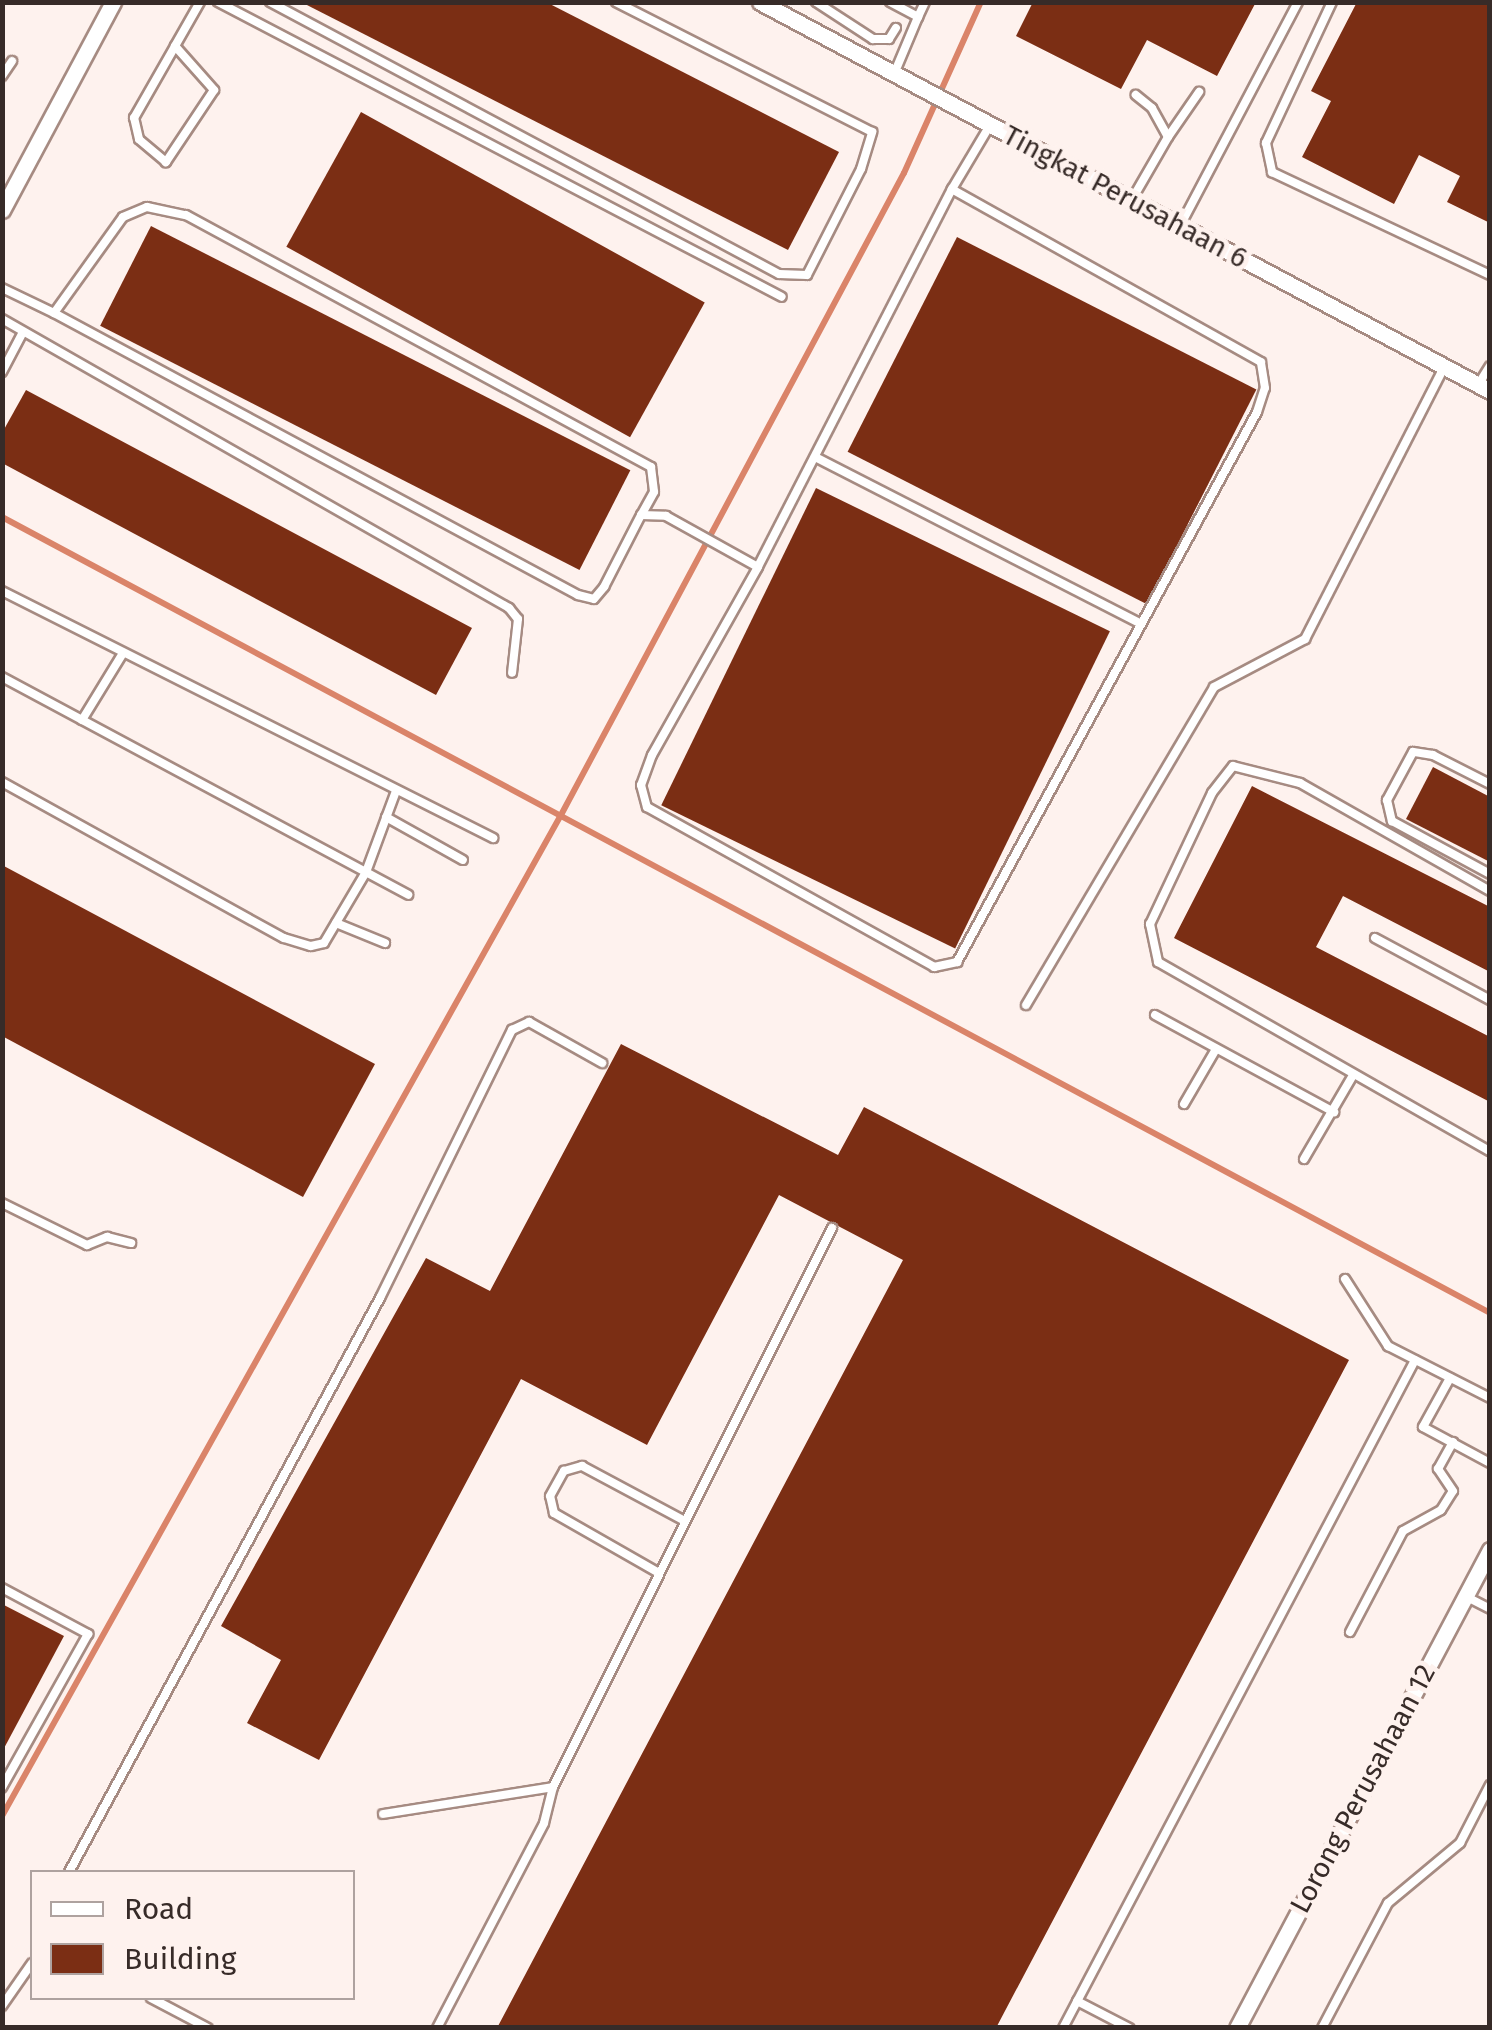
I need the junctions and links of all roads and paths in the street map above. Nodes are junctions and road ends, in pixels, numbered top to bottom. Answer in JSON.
{"nodes":[{"id":1,"x":114,"y":2,"type":"edge"},
{"id":2,"x":200,"y":2,"type":"edge"},
{"id":3,"x":218,"y":2,"type":"edge"},
{"id":4,"x":270,"y":2,"type":"edge"},
{"id":5,"x":616,"y":2,"type":"edge"},
{"id":6,"x":760,"y":2,"type":"edge"},
{"id":7,"x":816,"y":2,"type":"edge"},
{"id":8,"x":890,"y":2,"type":"edge"},
{"id":9,"x":925,"y":2,"type":"edge"},
{"id":10,"x":1298,"y":2,"type":"edge"},
{"id":11,"x":1332,"y":2,"type":"edge"},
{"id":12,"x":918,"y":17,"type":"junction"},
{"id":13,"x":896,"y":28,"type":"dead end"},
{"id":14,"x":175,"y":46,"type":"junction"},
{"id":15,"x":12,"y":61,"type":"dead end"},
{"id":16,"x":894,"y":74,"type":"junction"},
{"id":17,"x":2,"y":76,"type":"edge"},
{"id":18,"x":1199,"y":92,"type":"dead end"},
{"id":19,"x":1136,"y":95,"type":"dead end"},
{"id":20,"x":990,"y":125,"type":"junction"},
{"id":21,"x":1168,"y":138,"type":"junction"},
{"id":22,"x":952,"y":189,"type":"junction"},
{"id":23,"x":1131,"y":200,"type":"junction"},
{"id":24,"x":2,"y":210,"type":"edge"},
{"id":25,"x":1180,"y":226,"type":"junction"},
{"id":26,"x":1490,"y":275,"type":"edge"},
{"id":27,"x":2,"y":288,"type":"edge"},
{"id":28,"x":782,"y":298,"type":"dead end"},
{"id":29,"x":54,"y":313,"type":"junction"},
{"id":30,"x":2,"y":320,"type":"edge"},
{"id":31,"x":23,"y":332,"type":"junction"},
{"id":32,"x":1490,"y":366,"type":"edge"},
{"id":33,"x":1444,"y":368,"type":"junction"},
{"id":34,"x":2,"y":372,"type":"edge"},
{"id":35,"x":1484,"y":388,"type":"edge"},
{"id":36,"x":817,"y":458,"type":"junction"},
{"id":37,"x":641,"y":515,"type":"junction"},
{"id":38,"x":758,"y":566,"type":"junction"},
{"id":39,"x":2,"y":592,"type":"edge"},
{"id":40,"x":1141,"y":624,"type":"junction"},
{"id":41,"x":123,"y":652,"type":"junction"},
{"id":42,"x":512,"y":673,"type":"dead end"},
{"id":43,"x":2,"y":677,"type":"edge"},
{"id":44,"x":82,"y":720,"type":"junction"},
{"id":45,"x":2,"y":782,"type":"edge"},
{"id":46,"x":1490,"y":784,"type":"edge"},
{"id":47,"x":396,"y":791,"type":"junction"},
{"id":48,"x":386,"y":817,"type":"junction"},
{"id":49,"x":493,"y":838,"type":"dead end"},
{"id":50,"x":463,"y":860,"type":"dead end"},
{"id":51,"x":366,"y":872,"type":"junction"},
{"id":52,"x":1490,"y":874,"type":"edge"},
{"id":53,"x":1490,"y":891,"type":"edge"},
{"id":54,"x":408,"y":895,"type":"dead end"},
{"id":55,"x":336,"y":923,"type":"junction"},
{"id":56,"x":1376,"y":938,"type":"dead end"},
{"id":57,"x":385,"y":943,"type":"dead end"},
{"id":58,"x":1490,"y":1000,"type":"edge"},
{"id":59,"x":1026,"y":1006,"type":"dead end"},
{"id":60,"x":1154,"y":1015,"type":"dead end"},
{"id":61,"x":1216,"y":1048,"type":"junction"},
{"id":62,"x":602,"y":1063,"type":"dead end"},
{"id":63,"x":1352,"y":1078,"type":"junction"},
{"id":64,"x":1184,"y":1104,"type":"dead end"},
{"id":65,"x":1334,"y":1112,"type":"junction"},
{"id":66,"x":1490,"y":1152,"type":"edge"},
{"id":67,"x":1304,"y":1159,"type":"dead end"},
{"id":68,"x":2,"y":1203,"type":"edge"},
{"id":69,"x":832,"y":1228,"type":"dead end"},
{"id":70,"x":131,"y":1243,"type":"dead end"},
{"id":71,"x":1344,"y":1279,"type":"dead end"},
{"id":72,"x":1416,"y":1360,"type":"junction"},
{"id":73,"x":1450,"y":1378,"type":"junction"},
{"id":74,"x":1490,"y":1398,"type":"edge"},
{"id":75,"x":1453,"y":1442,"type":"junction"},
{"id":76,"x":1490,"y":1463,"type":"edge"},
{"id":77,"x":683,"y":1520,"type":"junction"},
{"id":78,"x":1490,"y":1550,"type":"edge"},
{"id":79,"x":659,"y":1572,"type":"junction"},
{"id":80,"x":2,"y":1588,"type":"edge"},
{"id":81,"x":1465,"y":1596,"type":"junction"},
{"id":82,"x":1490,"y":1610,"type":"edge"},
{"id":83,"x":1350,"y":1632,"type":"dead end"},
{"id":84,"x":1490,"y":1785,"type":"edge"},
{"id":85,"x":553,"y":1787,"type":"junction"},
{"id":86,"x":2,"y":1788,"type":"edge"},
{"id":87,"x":383,"y":1814,"type":"dead end"},
{"id":88,"x":70,"y":1870,"type":"edge"},
{"id":89,"x":30,"y":1965,"type":"edge"},
{"id":90,"x":155,"y":2000,"type":"edge"},
{"id":91,"x":1078,"y":2001,"type":"junction"},
{"id":92,"x":2,"y":2006,"type":"edge"},
{"id":93,"x":208,"y":2028,"type":"edge"},
{"id":94,"x":437,"y":2028,"type":"edge"},
{"id":95,"x":1063,"y":2028,"type":"edge"},
{"id":96,"x":1129,"y":2028,"type":"edge"},
{"id":97,"x":1237,"y":2028,"type":"edge"},
{"id":98,"x":1322,"y":2028,"type":"edge"}],
"edges":[{"from":1,"to":24,"type":"street"},
{"from":2,"to":14,"type":"lane"},
{"from":3,"to":28,"type":"lane"},
{"from":4,"to":5,"type":"lane"},
{"from":6,"to":16,"type":"street","name":"Tingkat Perusahaan 6"},
{"from":7,"to":13,"type":"lane"},
{"from":8,"to":12,"type":"lane"},
{"from":9,"to":12,"type":"lane"},
{"from":10,"to":25,"type":"lane"},
{"from":11,"to":26,"type":"lane"},
{"from":12,"to":16,"type":"lane"},
{"from":14,"to":14,"type":"lane"},
{"from":15,"to":17,"type":"lane"},
{"from":16,"to":20,"type":"street","name":"Tingkat Perusahaan 6"},
{"from":18,"to":21,"type":"lane"},
{"from":19,"to":21,"type":"lane"},
{"from":20,"to":22,"type":"lane"},
{"from":20,"to":23,"type":"street","name":"Tingkat Perusahaan 6"},
{"from":21,"to":23,"type":"lane"},
{"from":22,"to":36,"type":"lane"},
{"from":22,"to":40,"type":"lane"},
{"from":23,"to":25,"type":"street","name":"Tingkat Perusahaan 6"},
{"from":25,"to":33,"type":"street","name":"Tingkat Perusahaan 6"},
{"from":27,"to":29,"type":"lane"},
{"from":29,"to":37,"type":"lane"},
{"from":29,"to":37,"type":"lane"},
{"from":30,"to":31,"type":"lane"},
{"from":31,"to":34,"type":"lane"},
{"from":31,"to":42,"type":"lane"},
{"from":32,"to":35,"type":"lane"},
{"from":33,"to":35,"type":"street","name":"Tingkat Perusahaan 6"},
{"from":33,"to":59,"type":"lane"},
{"from":36,"to":38,"type":"lane"},
{"from":36,"to":40,"type":"lane"},
{"from":37,"to":38,"type":"lane"},
{"from":38,"to":40,"type":"lane"},
{"from":39,"to":41,"type":"lane"},
{"from":41,"to":44,"type":"lane"},
{"from":41,"to":47,"type":"lane"},
{"from":43,"to":44,"type":"lane"},
{"from":44,"to":51,"type":"lane"},
{"from":45,"to":55,"type":"lane"},
{"from":46,"to":52,"type":"lane"},
{"from":47,"to":48,"type":"lane"},
{"from":47,"to":49,"type":"lane"},
{"from":48,"to":50,"type":"lane"},
{"from":48,"to":51,"type":"lane"},
{"from":51,"to":54,"type":"lane"},
{"from":51,"to":55,"type":"lane"},
{"from":53,"to":63,"type":"lane"},
{"from":55,"to":57,"type":"lane"},
{"from":56,"to":58,"type":"lane"},
{"from":60,"to":61,"type":"lane"},
{"from":61,"to":64,"type":"lane"},
{"from":61,"to":65,"type":"lane"},
{"from":62,"to":88,"type":"lane"},
{"from":63,"to":65,"type":"lane"},
{"from":63,"to":66,"type":"lane"},
{"from":65,"to":67,"type":"lane"},
{"from":68,"to":70,"type":"lane"},
{"from":69,"to":77,"type":"lane"},
{"from":71,"to":72,"type":"lane"},
{"from":72,"to":73,"type":"lane"},
{"from":72,"to":91,"type":"lane"},
{"from":73,"to":74,"type":"lane"},
{"from":73,"to":75,"type":"lane"},
{"from":75,"to":76,"type":"lane"},
{"from":75,"to":83,"type":"lane"},
{"from":77,"to":79,"type":"lane"},
{"from":77,"to":79,"type":"lane"},
{"from":78,"to":81,"type":"street","name":"Lorong Perusahaan 12"},
{"from":79,"to":85,"type":"lane"},
{"from":80,"to":86,"type":"lane"},
{"from":81,"to":82,"type":"lane"},
{"from":81,"to":97,"type":"street","name":"Lorong Perusahaan 12"},
{"from":84,"to":98,"type":"lane"},
{"from":85,"to":87,"type":"lane"},
{"from":85,"to":94,"type":"lane"},
{"from":89,"to":92,"type":"lane"},
{"from":90,"to":93,"type":"lane"},
{"from":91,"to":95,"type":"lane"},
{"from":91,"to":96,"type":"lane"}]}
